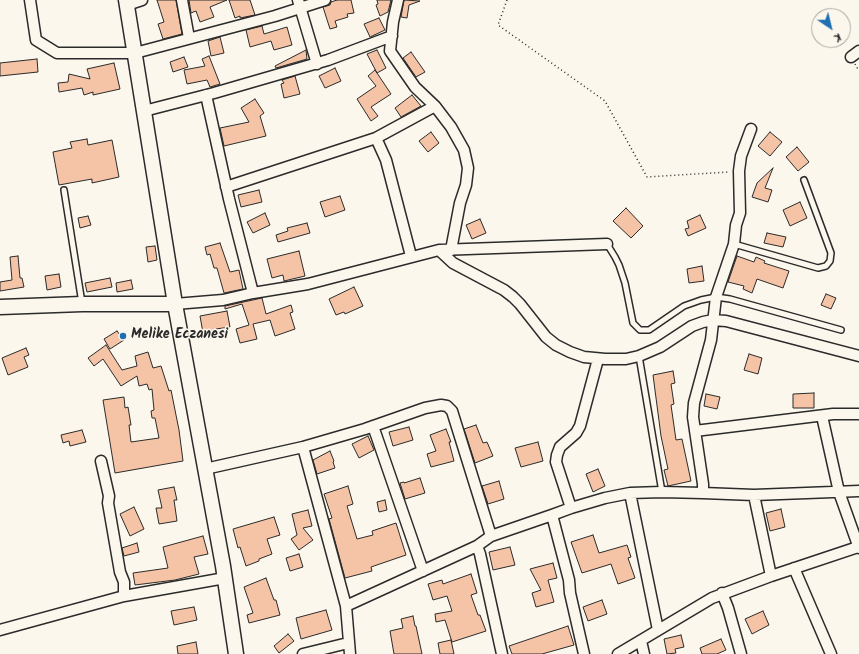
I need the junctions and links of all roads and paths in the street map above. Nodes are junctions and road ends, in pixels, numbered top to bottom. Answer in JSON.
{"nodes":[{"id":1,"x":30,"y":0,"type":"edge"},
{"id":2,"x":142,"y":0,"type":"edge"},
{"id":3,"x":182,"y":0,"type":"edge"},
{"id":4,"x":325,"y":0,"type":"edge"},
{"id":5,"x":398,"y":0,"type":"edge"},
{"id":6,"x":507,"y":0,"type":"edge"},
{"id":7,"x":127,"y":2,"type":"edge"},
{"id":8,"x":299,"y":4,"type":"edge"},
{"id":9,"x":392,"y":36,"type":"junction"},
{"id":10,"x":189,"y":38,"type":"junction"},
{"id":11,"x":135,"y":53,"type":"junction"},
{"id":12,"x":317,"y":64,"type":"junction"},
{"id":13,"x":206,"y":95,"type":"junction"},
{"id":14,"x":435,"y":106,"type":"junction"},
{"id":15,"x":144,"y":111,"type":"junction"},
{"id":16,"x":752,"y":129,"type":"dead end"},
{"id":17,"x":376,"y":138,"type":"junction"},
{"id":18,"x":739,"y":171,"type":"junction"},
{"id":19,"x":804,"y":180,"type":"dead end"},
{"id":20,"x":226,"y":187,"type":"junction"},
{"id":21,"x":64,"y":190,"type":"dead end"},
{"id":22,"x":607,"y":244,"type":"joint"},
{"id":23,"x":734,"y":244,"type":"junction"},
{"id":24,"x":439,"y":250,"type":"junction"},
{"id":25,"x":451,"y":250,"type":"junction"},
{"id":26,"x":411,"y":256,"type":"junction"},
{"id":27,"x":253,"y":293,"type":"junction"},
{"id":28,"x":716,"y":298,"type":"junction"},
{"id":29,"x":82,"y":304,"type":"junction"},
{"id":30,"x":175,"y":304,"type":"junction"},
{"id":31,"x":0,"y":307,"type":"edge"},
{"id":32,"x":713,"y":320,"type":"junction"},
{"id":33,"x":841,"y":330,"type":"dead end"},
{"id":34,"x":639,"y":356,"type":"junction"},
{"id":35,"x":859,"y":356,"type":"edge"},
{"id":36,"x":598,"y":359,"type":"junction"},
{"id":37,"x":859,"y":414,"type":"edge"},
{"id":38,"x":822,"y":416,"type":"junction"},
{"id":39,"x":373,"y":426,"type":"junction"},
{"id":40,"x":695,"y":431,"type":"junction"},
{"id":41,"x":303,"y":447,"type":"junction"},
{"id":42,"x":101,"y":461,"type":"dead end"},
{"id":43,"x":205,"y":469,"type":"junction"},
{"id":44,"x":859,"y":491,"type":"edge"},
{"id":45,"x":662,"y":492,"type":"junction"},
{"id":46,"x":839,"y":492,"type":"junction"},
{"id":47,"x":703,"y":493,"type":"junction"},
{"id":48,"x":630,"y":494,"type":"junction"},
{"id":49,"x":754,"y":495,"type":"junction"},
{"id":50,"x":571,"y":508,"type":"junction"},
{"id":51,"x":552,"y":515,"type":"junction"},
{"id":52,"x":491,"y":536,"type":"junction"},
{"id":53,"x":477,"y":546,"type":"junction"},
{"id":54,"x":858,"y":548,"type":"edge"},
{"id":55,"x":794,"y":568,"type":"junction"},
{"id":56,"x":423,"y":571,"type":"junction"},
{"id":57,"x":771,"y":576,"type":"junction"},
{"id":58,"x":225,"y":578,"type":"junction"},
{"id":59,"x":722,"y":593,"type":"junction"},
{"id":60,"x":124,"y":596,"type":"junction"},
{"id":61,"x":346,"y":606,"type":"junction"},
{"id":62,"x":0,"y":630,"type":"edge"},
{"id":63,"x":658,"y":630,"type":"junction"},
{"id":64,"x":641,"y":641,"type":"junction"},
{"id":65,"x":348,"y":643,"type":"junction"},
{"id":66,"x":236,"y":654,"type":"edge"},
{"id":67,"x":304,"y":654,"type":"edge"},
{"id":68,"x":350,"y":654,"type":"edge"},
{"id":69,"x":502,"y":654,"type":"edge"},
{"id":70,"x":584,"y":654,"type":"edge"},
{"id":71,"x":618,"y":654,"type":"edge"},
{"id":72,"x":644,"y":654,"type":"edge"},
{"id":73,"x":741,"y":654,"type":"edge"},
{"id":74,"x":831,"y":654,"type":"edge"}],
"edges":[{"from":1,"to":11,"type":"street"},
{"from":2,"to":7,"type":"street"},
{"from":3,"to":10,"type":"street"},
{"from":4,"to":8,"type":"street"},
{"from":5,"to":9,"type":"street"},
{"from":6,"to":18,"type":"path"},
{"from":7,"to":11,"type":"street"},
{"from":8,"to":10,"type":"street"},
{"from":8,"to":12,"type":"street"},
{"from":9,"to":12,"type":"street"},
{"from":9,"to":14,"type":"street"},
{"from":10,"to":11,"type":"street"},
{"from":11,"to":15,"type":"street"},
{"from":12,"to":13,"type":"street"},
{"from":13,"to":15,"type":"street"},
{"from":13,"to":20,"type":"street"},
{"from":14,"to":17,"type":"street"},
{"from":14,"to":25,"type":"street"},
{"from":15,"to":30,"type":"street"},
{"from":16,"to":18,"type":"street"},
{"from":17,"to":20,"type":"street"},
{"from":17,"to":26,"type":"street"},
{"from":18,"to":23,"type":"street"},
{"from":19,"to":23,"type":"lane"},
{"from":20,"to":27,"type":"street"},
{"from":21,"to":29,"type":"lane"},
{"from":22,"to":25,"type":"street"},
{"from":22,"to":28,"type":"lane"},
{"from":23,"to":28,"type":"street"},
{"from":24,"to":25,"type":"street"},
{"from":24,"to":26,"type":"street"},
{"from":24,"to":36,"type":"street"},
{"from":26,"to":27,"type":"street"},
{"from":27,"to":30,"type":"street"},
{"from":28,"to":32,"type":"street"},
{"from":28,"to":33,"type":"lane"},
{"from":29,"to":30,"type":"street"},
{"from":29,"to":31,"type":"street"},
{"from":30,"to":43,"type":"street"},
{"from":32,"to":34,"type":"street"},
{"from":32,"to":35,"type":"street"},
{"from":32,"to":40,"type":"street"},
{"from":34,"to":36,"type":"street"},
{"from":34,"to":45,"type":"lane"},
{"from":36,"to":50,"type":"street"},
{"from":37,"to":38,"type":"street"},
{"from":38,"to":40,"type":"street"},
{"from":38,"to":46,"type":"street"},
{"from":39,"to":41,"type":"street"},
{"from":39,"to":52,"type":"street"},
{"from":39,"to":56,"type":"street"},
{"from":40,"to":47,"type":"street"},
{"from":41,"to":43,"type":"street"},
{"from":41,"to":61,"type":"street"},
{"from":42,"to":60,"type":"street"},
{"from":43,"to":58,"type":"street"},
{"from":44,"to":46,"type":"street"},
{"from":45,"to":47,"type":"street"},
{"from":45,"to":48,"type":"street"},
{"from":46,"to":49,"type":"street"},
{"from":46,"to":54,"type":"street"},
{"from":47,"to":49,"type":"street"},
{"from":48,"to":50,"type":"street"},
{"from":48,"to":63,"type":"street"},
{"from":49,"to":57,"type":"street"},
{"from":50,"to":51,"type":"street"},
{"from":51,"to":52,"type":"street"},
{"from":51,"to":70,"type":"street"},
{"from":52,"to":53,"type":"street"},
{"from":53,"to":56,"type":"street"},
{"from":53,"to":69,"type":"street"},
{"from":54,"to":55,"type":"street"},
{"from":55,"to":57,"type":"street"},
{"from":55,"to":74,"type":"street"},
{"from":56,"to":61,"type":"street"},
{"from":57,"to":59,"type":"street"},
{"from":58,"to":60,"type":"street"},
{"from":58,"to":66,"type":"street"},
{"from":59,"to":63,"type":"street"},
{"from":59,"to":73,"type":"street"},
{"from":60,"to":62,"type":"street"},
{"from":61,"to":65,"type":"street"},
{"from":63,"to":64,"type":"street"},
{"from":64,"to":71,"type":"street"},
{"from":64,"to":72,"type":"street"},
{"from":65,"to":67,"type":"street"},
{"from":65,"to":68,"type":"street"}]}
